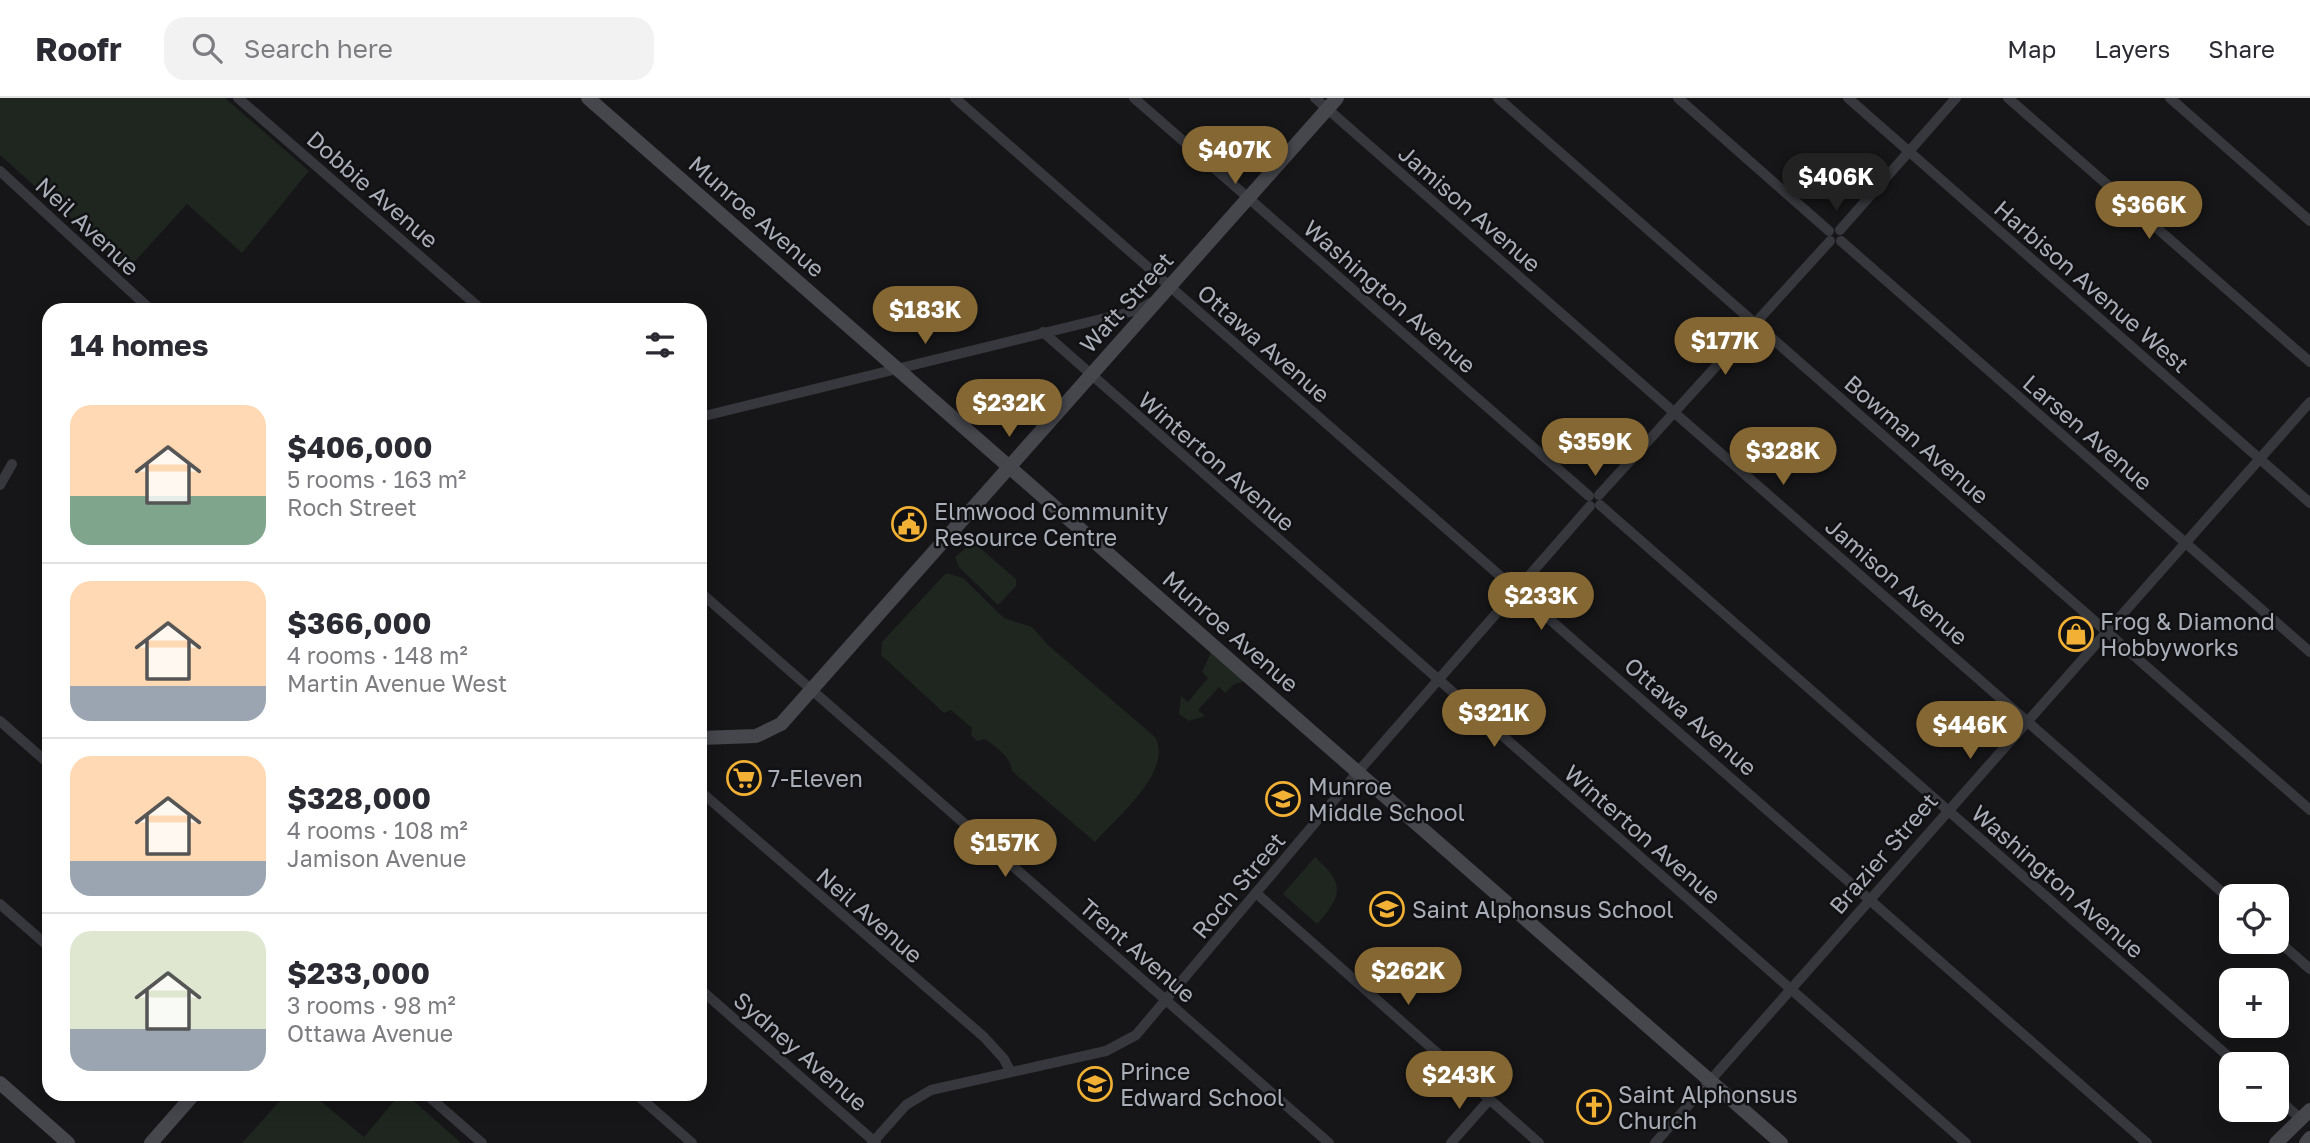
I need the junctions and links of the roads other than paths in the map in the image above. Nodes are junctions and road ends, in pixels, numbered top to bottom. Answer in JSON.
{"nodes":[{"id":1,"x":238,"y":98,"type":"edge"},
{"id":2,"x":588,"y":98,"type":"edge"},
{"id":3,"x":955,"y":98,"type":"edge"},
{"id":4,"x":1134,"y":98,"type":"edge"},
{"id":5,"x":1315,"y":98,"type":"edge"},
{"id":6,"x":1498,"y":98,"type":"edge"},
{"id":7,"x":1678,"y":98,"type":"edge"},
{"id":8,"x":1848,"y":98,"type":"edge"},
{"id":9,"x":1956,"y":98,"type":"edge"},
{"id":10,"x":2008,"y":98,"type":"edge"},
{"id":11,"x":2170,"y":98,"type":"edge"},
{"id":12,"x":1333,"y":103,"type":"edge"},
{"id":13,"x":1909,"y":151,"type":"junction"},
{"id":14,"x":0,"y":171,"type":"edge"},
{"id":15,"x":1249,"y":197,"type":"junction"},
{"id":16,"x":2310,"y":221,"type":"edge"},
{"id":17,"x":1835,"y":236,"type":"junction"},
{"id":18,"x":1165,"y":291,"type":"junction"},
{"id":19,"x":143,"y":303,"type":"edge"},
{"id":20,"x":474,"y":303,"type":"edge"},
{"id":21,"x":1756,"y":324,"type":"junction"},
{"id":22,"x":1043,"y":332,"type":"junction"},
{"id":23,"x":2310,"y":362,"type":"edge"},
{"id":24,"x":897,"y":368,"type":"junction"},
{"id":25,"x":1090,"y":376,"type":"junction"},
{"id":26,"x":2310,"y":402,"type":"edge"},
{"id":27,"x":1672,"y":411,"type":"junction"},
{"id":28,"x":707,"y":415,"type":"edge"},
{"id":29,"x":2260,"y":459,"type":"junction"},
{"id":30,"x":12,"y":464,"type":"dead end"},
{"id":31,"x":1009,"y":465,"type":"junction"},
{"id":32,"x":0,"y":485,"type":"edge"},
{"id":33,"x":1595,"y":500,"type":"junction"},
{"id":34,"x":2310,"y":502,"type":"edge"},
{"id":35,"x":2186,"y":543,"type":"junction"},
{"id":36,"x":1517,"y":590,"type":"junction"},
{"id":37,"x":707,"y":598,"type":"edge"},
{"id":38,"x":2106,"y":631,"type":"junction"},
{"id":39,"x":2310,"y":652,"type":"edge"},
{"id":40,"x":1439,"y":680,"type":"junction"},
{"id":41,"x":812,"y":690,"type":"junction"},
{"id":42,"x":0,"y":721,"type":"edge"},
{"id":43,"x":2027,"y":721,"type":"junction"},
{"id":44,"x":707,"y":738,"type":"edge"},
{"id":45,"x":42,"y":758,"type":"edge"},
{"id":46,"x":1357,"y":773,"type":"junction"},
{"id":47,"x":707,"y":797,"type":"edge"},
{"id":48,"x":1947,"y":809,"type":"junction"},
{"id":49,"x":2310,"y":810,"type":"edge"},
{"id":50,"x":2219,"y":889,"type":"edge"},
{"id":51,"x":1256,"y":893,"type":"junction"},
{"id":52,"x":1869,"y":898,"type":"junction"},
{"id":53,"x":0,"y":904,"type":"edge"},
{"id":54,"x":42,"y":941,"type":"edge"},
{"id":55,"x":2289,"y":951,"type":"edge"},
{"id":56,"x":2310,"y":969,"type":"edge"},
{"id":57,"x":1789,"y":988,"type":"junction"},
{"id":58,"x":707,"y":995,"type":"edge"},
{"id":59,"x":1167,"y":1000,"type":"junction"},
{"id":60,"x":2223,"y":1052,"type":"edge"},
{"id":61,"x":1010,"y":1071,"type":"junction"},
{"id":62,"x":1710,"y":1082,"type":"junction"},
{"id":63,"x":0,"y":1083,"type":"edge"},
{"id":64,"x":1489,"y":1100,"type":"junction"},
{"id":65,"x":188,"y":1101,"type":"edge"},
{"id":66,"x":434,"y":1101,"type":"edge"},
{"id":67,"x":644,"y":1101,"type":"edge"},
{"id":68,"x":2289,"y":1105,"type":"edge"},
{"id":69,"x":2305,"y":1114,"type":"edge"},
{"id":70,"x":2310,"y":1138,"type":"edge"},
{"id":71,"x":2285,"y":1140,"type":"edge"},
{"id":72,"x":874,"y":1142,"type":"edge"},
{"id":73,"x":68,"y":1143,"type":"edge"},
{"id":74,"x":151,"y":1143,"type":"edge"},
{"id":75,"x":482,"y":1143,"type":"edge"},
{"id":76,"x":692,"y":1143,"type":"edge"},
{"id":77,"x":1329,"y":1143,"type":"edge"},
{"id":78,"x":1451,"y":1143,"type":"edge"},
{"id":79,"x":1539,"y":1143,"type":"edge"},
{"id":80,"x":1655,"y":1143,"type":"edge"},
{"id":81,"x":1782,"y":1143,"type":"edge"},
{"id":82,"x":1966,"y":1143,"type":"edge"},
{"id":83,"x":2147,"y":1143,"type":"edge"},
{"id":84,"x":2306,"y":1143,"type":"edge"}],
"edges":[{"from":1,"to":20,"type":"street","name":"Dobbie Avenue"},
{"from":2,"to":24,"type":"street","name":"Munroe Avenue"},
{"from":3,"to":18,"type":"street","name":"Ottawa Avenue"},
{"from":4,"to":15,"type":"street","name":"Washington Avenue"},
{"from":5,"to":12,"type":"street","name":"Jamison Avenue"},
{"from":6,"to":21,"type":"street","name":"Bowman Avenue"},
{"from":7,"to":17,"type":"street","name":"Larsen Avenue"},
{"from":8,"to":13,"type":"street","name":"Harbison Avenue West"},
{"from":9,"to":13,"type":"street","name":"Roch Street"},
{"from":10,"to":23,"type":"street"},
{"from":11,"to":16,"type":"street"},
{"from":12,"to":15,"type":"street","name":"Watt Street"},
{"from":12,"to":27,"type":"street","name":"Jamison Avenue"},
{"from":13,"to":17,"type":"street","name":"Roch Street"},
{"from":13,"to":29,"type":"street","name":"Harbison Avenue West"},
{"from":14,"to":19,"type":"street","name":"Neil Avenue"},
{"from":15,"to":18,"type":"street","name":"Watt Street"},
{"from":15,"to":33,"type":"street","name":"Washington Avenue"},
{"from":17,"to":21,"type":"street","name":"Roch Street"},
{"from":17,"to":35,"type":"street","name":"Larsen Avenue"},
{"from":18,"to":22,"type":"street"},
{"from":18,"to":25,"type":"street","name":"Watt Street"},
{"from":18,"to":36,"type":"street","name":"Ottawa Avenue"},
{"from":21,"to":27,"type":"street","name":"Roch Street"},
{"from":21,"to":38,"type":"street","name":"Bowman Avenue"},
{"from":22,"to":24,"type":"street"},
{"from":22,"to":25,"type":"street","name":"Winterton Avenue"},
{"from":24,"to":28,"type":"street"},
{"from":24,"to":31,"type":"street","name":"Munroe Avenue"},
{"from":25,"to":31,"type":"street","name":"Watt Street"},
{"from":25,"to":40,"type":"street","name":"Winterton Avenue"},
{"from":26,"to":29,"type":"street","name":"Brazier Street"},
{"from":27,"to":33,"type":"street","name":"Roch Street"},
{"from":27,"to":43,"type":"street","name":"Jamison Avenue"},
{"from":29,"to":34,"type":"street","name":"Harbison Avenue West"},
{"from":29,"to":35,"type":"street","name":"Brazier Street"},
{"from":30,"to":32,"type":"street"},
{"from":31,"to":41,"type":"street","name":"Watt Street"},
{"from":31,"to":46,"type":"street","name":"Munroe Avenue"},
{"from":33,"to":36,"type":"street","name":"Roch Street"},
{"from":33,"to":48,"type":"street","name":"Washington Avenue"},
{"from":35,"to":38,"type":"street","name":"Brazier Street"},
{"from":35,"to":39,"type":"street","name":"Larsen Avenue"},
{"from":36,"to":40,"type":"street","name":"Roch Street"},
{"from":36,"to":52,"type":"street","name":"Ottawa Avenue"},
{"from":37,"to":41,"type":"street","name":"Trent Avenue"},
{"from":38,"to":43,"type":"street","name":"Brazier Street"},
{"from":38,"to":49,"type":"street","name":"Bowman Avenue"},
{"from":40,"to":46,"type":"street","name":"Roch Street"},
{"from":40,"to":57,"type":"street","name":"Winterton Avenue"},
{"from":41,"to":44,"type":"street","name":"Watt Street"},
{"from":41,"to":59,"type":"street","name":"Trent Avenue"},
{"from":42,"to":45,"type":"street"},
{"from":43,"to":48,"type":"street","name":"Brazier Street"},
{"from":43,"to":50,"type":"street","name":"Jamison Avenue"},
{"from":46,"to":51,"type":"street","name":"Roch Street"},
{"from":46,"to":62,"type":"street","name":"Munroe Avenue"},
{"from":47,"to":61,"type":"street","name":"Neil Avenue"},
{"from":48,"to":52,"type":"street","name":"Brazier Street"},
{"from":48,"to":60,"type":"street","name":"Washington Avenue"},
{"from":51,"to":59,"type":"street","name":"Roch Street"},
{"from":51,"to":64,"type":"street"},
{"from":52,"to":57,"type":"street","name":"Brazier Street"},
{"from":52,"to":83,"type":"street","name":"Ottawa Avenue"},
{"from":53,"to":54,"type":"street"},
{"from":55,"to":56,"type":"street"},
{"from":57,"to":62,"type":"street","name":"Brazier Street"},
{"from":57,"to":82,"type":"street","name":"Winterton Avenue"},
{"from":58,"to":72,"type":"street","name":"Sydney Avenue"},
{"from":59,"to":61,"type":"street","name":"Roch Street"},
{"from":59,"to":77,"type":"street","name":"Trent Avenue"},
{"from":61,"to":72,"type":"street","name":"Roch Street"},
{"from":62,"to":80,"type":"street","name":"Brazier Street"},
{"from":62,"to":81,"type":"street","name":"Munroe Avenue"},
{"from":63,"to":73,"type":"street"},
{"from":64,"to":78,"type":"street"},
{"from":64,"to":79,"type":"street"},
{"from":65,"to":74,"type":"street"},
{"from":66,"to":75,"type":"street"},
{"from":67,"to":76,"type":"street"},
{"from":68,"to":69,"type":"street"},
{"from":69,"to":71,"type":"street"},
{"from":70,"to":84,"type":"street"}]}
